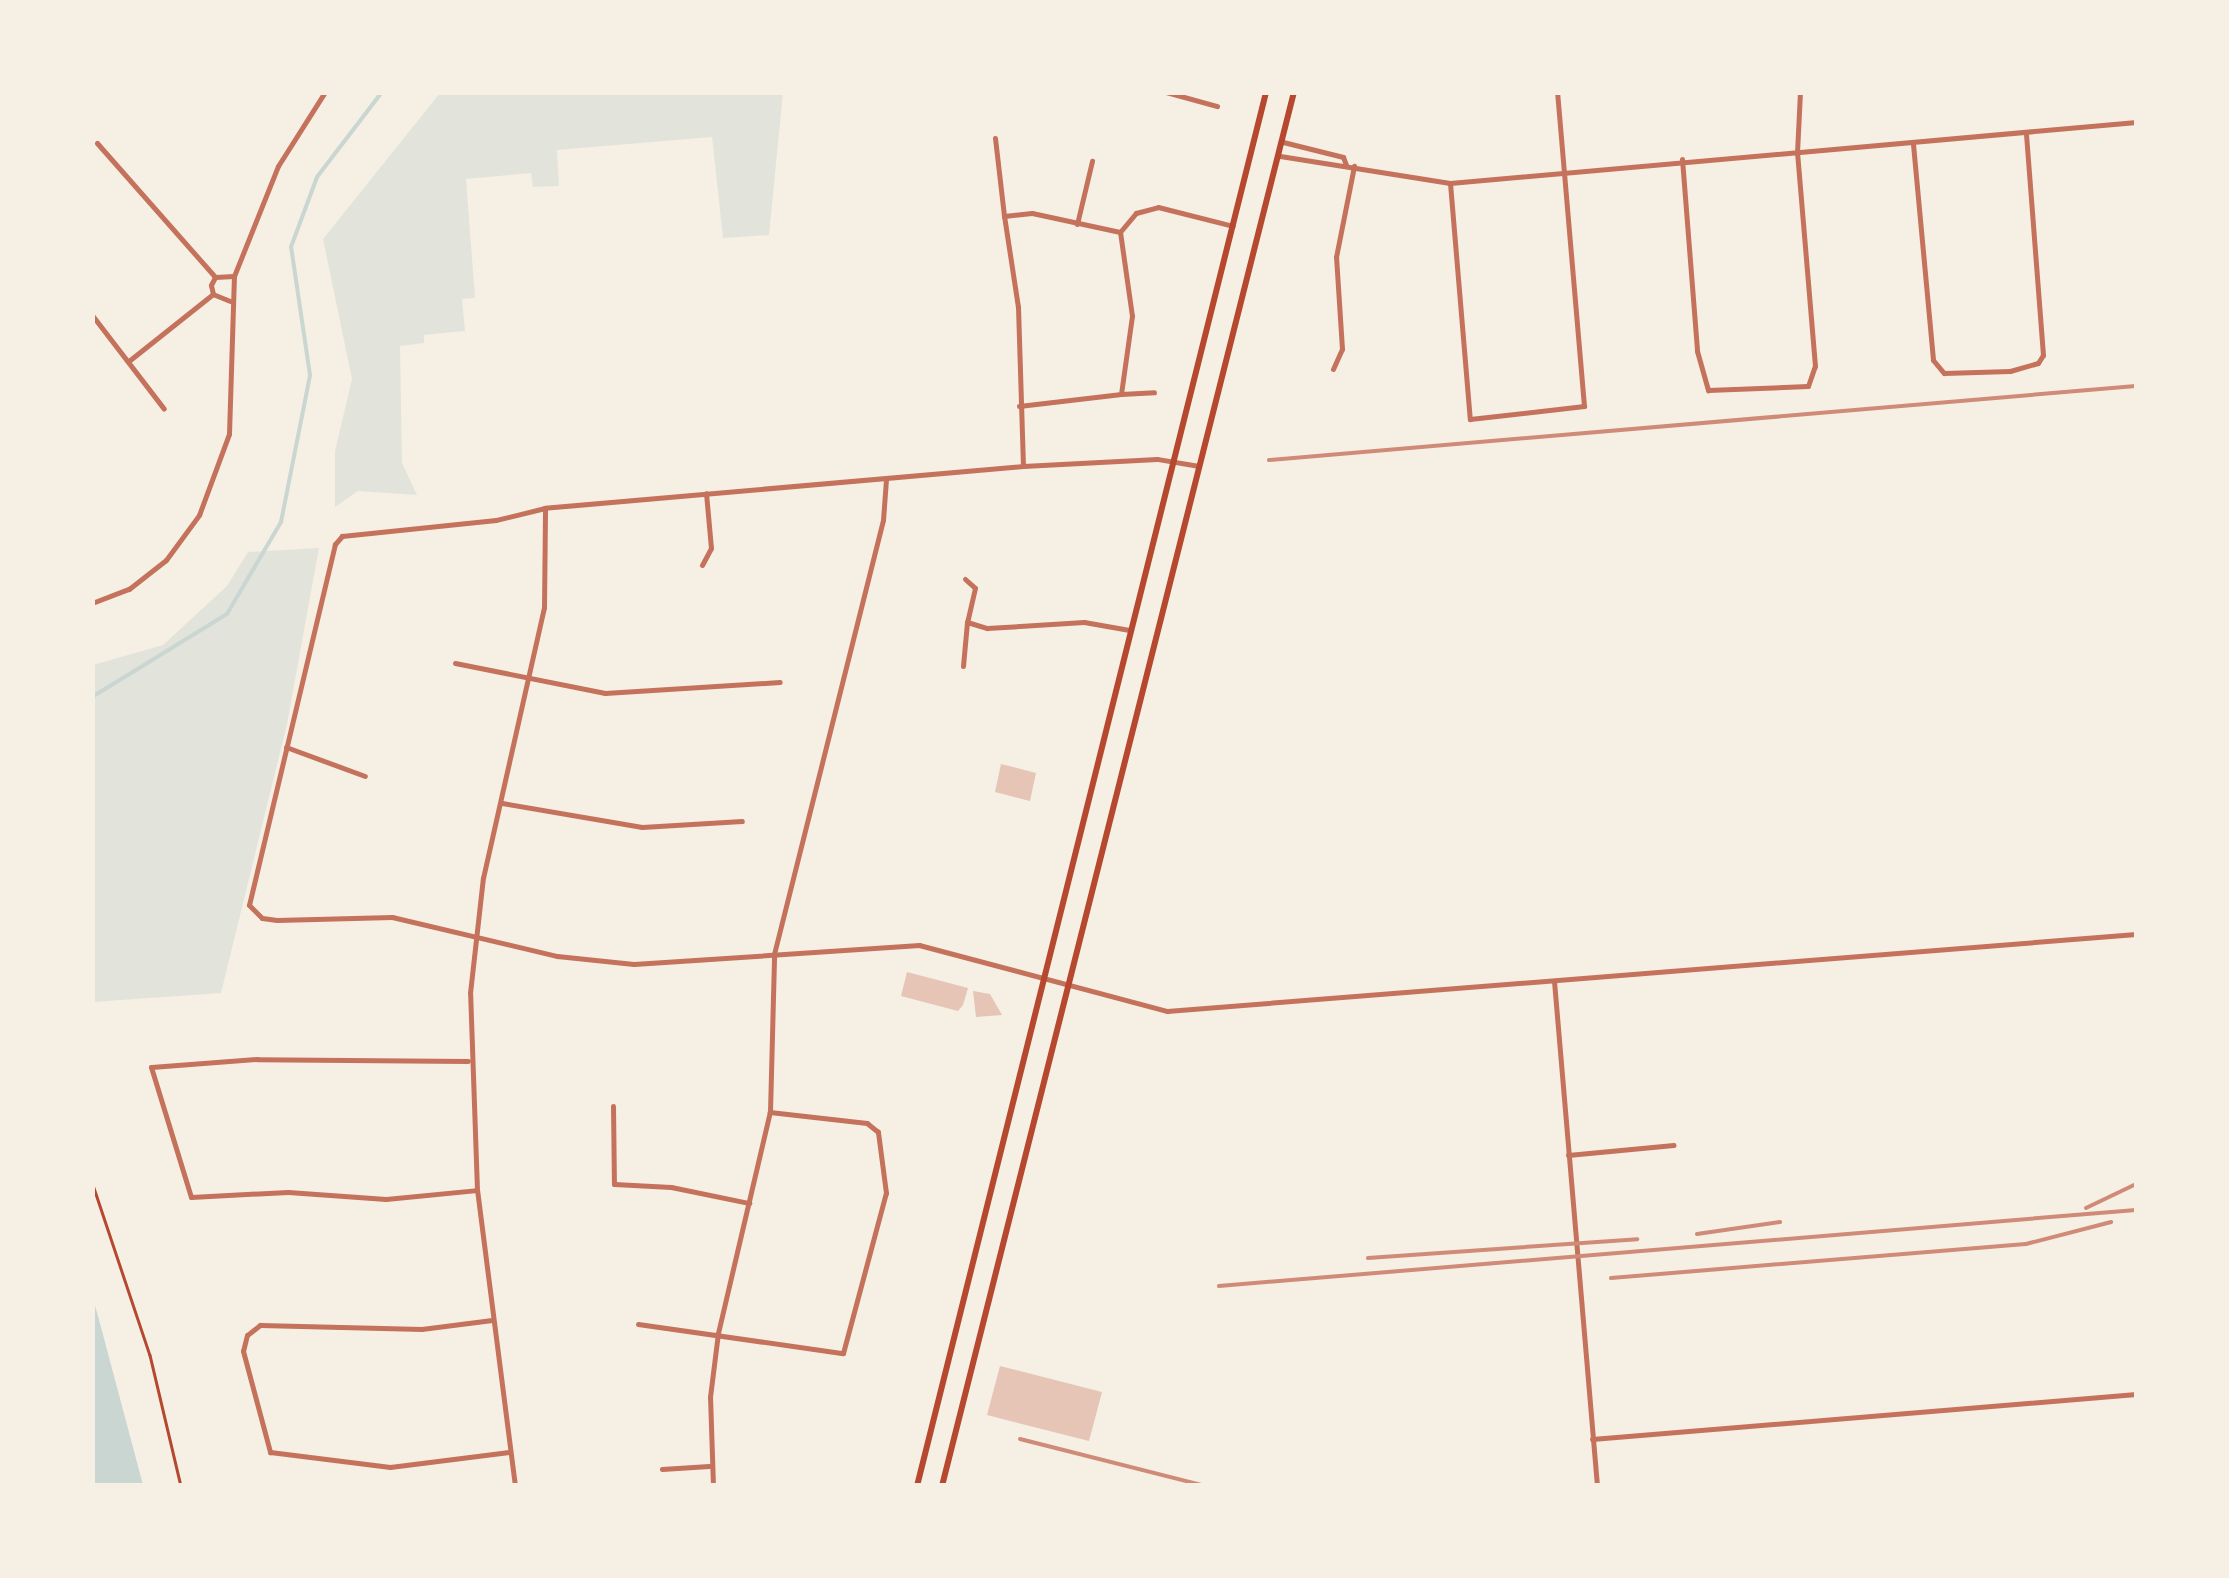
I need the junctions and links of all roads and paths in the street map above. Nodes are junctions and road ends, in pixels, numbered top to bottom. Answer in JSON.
{"nodes":[{"id":1,"x":326,"y":92,"type":"edge"},
{"id":2,"x":1166,"y":92,"type":"edge"},
{"id":3,"x":1266,"y":92,"type":"edge"},
{"id":4,"x":1294,"y":92,"type":"edge"},
{"id":5,"x":1558,"y":92,"type":"edge"},
{"id":6,"x":1800,"y":92,"type":"edge"},
{"id":7,"x":1217,"y":106,"type":"dead end"},
{"id":8,"x":2136,"y":122,"type":"edge"},
{"id":9,"x":2026,"y":133,"type":"junction"},
{"id":10,"x":995,"y":138,"type":"dead end"},
{"id":11,"x":1283,"y":142,"type":"junction"},
{"id":12,"x":97,"y":143,"type":"dead end"},
{"id":13,"x":1913,"y":144,"type":"junction"},
{"id":14,"x":1797,"y":152,"type":"junction"},
{"id":15,"x":1280,"y":156,"type":"junction"},
{"id":16,"x":1682,"y":160,"type":"junction"},
{"id":17,"x":1092,"y":161,"type":"dead end"},
{"id":18,"x":1350,"y":166,"type":"junction"},
{"id":19,"x":1566,"y":173,"type":"junction"},
{"id":20,"x":1450,"y":182,"type":"junction"},
{"id":21,"x":1004,"y":216,"type":"junction"},
{"id":22,"x":1077,"y":224,"type":"junction"},
{"id":23,"x":1233,"y":226,"type":"junction"},
{"id":24,"x":1120,"y":232,"type":"junction"},
{"id":25,"x":234,"y":276,"type":"junction"},
{"id":26,"x":215,"y":277,"type":"junction"},
{"id":27,"x":213,"y":294,"type":"junction"},
{"id":28,"x":231,"y":302,"type":"junction"},
{"id":29,"x":92,"y":314,"type":"edge"},
{"id":30,"x":130,"y":360,"type":"junction"},
{"id":31,"x":1333,"y":369,"type":"dead end"},
{"id":32,"x":1154,"y":392,"type":"dead end"},
{"id":33,"x":1120,"y":394,"type":"junction"},
{"id":34,"x":1020,"y":406,"type":"junction"},
{"id":35,"x":164,"y":408,"type":"dead end"},
{"id":36,"x":1174,"y":461,"type":"junction"},
{"id":37,"x":1023,"y":466,"type":"junction"},
{"id":38,"x":1199,"y":466,"type":"junction"},
{"id":39,"x":886,"y":479,"type":"junction"},
{"id":40,"x":706,"y":493,"type":"junction"},
{"id":41,"x":545,"y":508,"type":"junction"},
{"id":42,"x":702,"y":565,"type":"dead end"},
{"id":43,"x":965,"y":579,"type":"dead end"},
{"id":44,"x":92,"y":603,"type":"edge"},
{"id":45,"x":967,"y":622,"type":"junction"},
{"id":46,"x":1129,"y":630,"type":"junction"},
{"id":47,"x":455,"y":664,"type":"dead end"},
{"id":48,"x":963,"y":666,"type":"dead end"},
{"id":49,"x":529,"y":676,"type":"junction"},
{"id":50,"x":780,"y":682,"type":"dead end"},
{"id":51,"x":286,"y":747,"type":"junction"},
{"id":52,"x":364,"y":776,"type":"dead end"},
{"id":53,"x":502,"y":803,"type":"junction"},
{"id":54,"x":742,"y":821,"type":"dead end"},
{"id":55,"x":2136,"y":934,"type":"edge"},
{"id":56,"x":477,"y":935,"type":"junction"},
{"id":57,"x":774,"y":954,"type":"junction"},
{"id":58,"x":1044,"y":980,"type":"junction"},
{"id":59,"x":1554,"y":982,"type":"junction"},
{"id":60,"x":1065,"y":987,"type":"junction"},
{"id":61,"x":468,"y":1062,"type":"junction"},
{"id":62,"x":614,"y":1106,"type":"dead end"},
{"id":63,"x":770,"y":1112,"type":"junction"},
{"id":64,"x":1674,"y":1145,"type":"dead end"},
{"id":65,"x":1568,"y":1155,"type":"junction"},
{"id":66,"x":92,"y":1182,"type":"edge"},
{"id":67,"x":477,"y":1190,"type":"junction"},
{"id":68,"x":749,"y":1203,"type":"junction"},
{"id":69,"x":492,"y":1320,"type":"junction"},
{"id":70,"x":638,"y":1324,"type":"dead end"},
{"id":71,"x":718,"y":1333,"type":"junction"},
{"id":72,"x":2136,"y":1394,"type":"edge"},
{"id":73,"x":1592,"y":1439,"type":"junction"},
{"id":74,"x":509,"y":1452,"type":"junction"},
{"id":75,"x":709,"y":1466,"type":"junction"},
{"id":76,"x":662,"y":1469,"type":"dead end"},
{"id":77,"x":181,"y":1486,"type":"edge"},
{"id":78,"x":515,"y":1486,"type":"edge"},
{"id":79,"x":714,"y":1486,"type":"edge"},
{"id":80,"x":917,"y":1486,"type":"edge"},
{"id":81,"x":942,"y":1486,"type":"edge"},
{"id":82,"x":1596,"y":1486,"type":"edge"}],
"edges":[{"from":1,"to":25,"type":"street"},
{"from":2,"to":7,"type":"street"},
{"from":3,"to":23,"type":"main road"},
{"from":4,"to":11,"type":"main road"},
{"from":5,"to":19,"type":"street"},
{"from":6,"to":14,"type":"street"},
{"from":8,"to":9,"type":"street"},
{"from":9,"to":13,"type":"street"},
{"from":9,"to":13,"type":"street"},
{"from":10,"to":21,"type":"street"},
{"from":11,"to":15,"type":"main road"},
{"from":11,"to":18,"type":"street"},
{"from":12,"to":26,"type":"street"},
{"from":13,"to":14,"type":"street"},
{"from":14,"to":16,"type":"street"},
{"from":14,"to":16,"type":"street"},
{"from":15,"to":18,"type":"street"},
{"from":15,"to":38,"type":"main road"},
{"from":16,"to":19,"type":"street"},
{"from":17,"to":22,"type":"street"},
{"from":18,"to":20,"type":"street"},
{"from":18,"to":31,"type":"street"},
{"from":19,"to":20,"type":"street"},
{"from":19,"to":20,"type":"street"},
{"from":21,"to":22,"type":"street"},
{"from":21,"to":34,"type":"street"},
{"from":22,"to":24,"type":"street"},
{"from":23,"to":24,"type":"street"},
{"from":23,"to":36,"type":"main road"},
{"from":24,"to":33,"type":"street"},
{"from":25,"to":26,"type":"street"},
{"from":25,"to":28,"type":"street"},
{"from":26,"to":27,"type":"street"},
{"from":27,"to":28,"type":"street"},
{"from":27,"to":30,"type":"street"},
{"from":28,"to":44,"type":"street"},
{"from":29,"to":30,"type":"street"},
{"from":30,"to":35,"type":"street"},
{"from":32,"to":33,"type":"street"},
{"from":33,"to":34,"type":"street"},
{"from":34,"to":37,"type":"street"},
{"from":36,"to":37,"type":"street"},
{"from":36,"to":38,"type":"street"},
{"from":36,"to":46,"type":"main road"},
{"from":37,"to":39,"type":"street"},
{"from":38,"to":60,"type":"main road"},
{"from":39,"to":40,"type":"street"},
{"from":39,"to":57,"type":"street"},
{"from":40,"to":41,"type":"street"},
{"from":40,"to":42,"type":"street"},
{"from":41,"to":49,"type":"street"},
{"from":41,"to":51,"type":"street"},
{"from":43,"to":45,"type":"street"},
{"from":45,"to":46,"type":"street"},
{"from":45,"to":48,"type":"street"},
{"from":46,"to":58,"type":"main road"},
{"from":47,"to":49,"type":"street"},
{"from":49,"to":50,"type":"street"},
{"from":49,"to":53,"type":"street"},
{"from":51,"to":52,"type":"street"},
{"from":51,"to":56,"type":"street"},
{"from":53,"to":54,"type":"street"},
{"from":53,"to":56,"type":"street"},
{"from":55,"to":59,"type":"street"},
{"from":56,"to":57,"type":"street"},
{"from":56,"to":61,"type":"street"},
{"from":57,"to":58,"type":"street"},
{"from":57,"to":63,"type":"street"},
{"from":58,"to":60,"type":"street"},
{"from":58,"to":80,"type":"main road"},
{"from":59,"to":60,"type":"street"},
{"from":59,"to":65,"type":"street"},
{"from":60,"to":81,"type":"main road"},
{"from":61,"to":67,"type":"street"},
{"from":61,"to":67,"type":"street"},
{"from":62,"to":68,"type":"street"},
{"from":63,"to":68,"type":"street"},
{"from":63,"to":71,"type":"street"},
{"from":64,"to":65,"type":"street"},
{"from":65,"to":73,"type":"street"},
{"from":66,"to":77,"type":"path"},
{"from":67,"to":69,"type":"street"},
{"from":68,"to":71,"type":"street"},
{"from":69,"to":74,"type":"street"},
{"from":69,"to":74,"type":"street"},
{"from":70,"to":71,"type":"street"},
{"from":71,"to":75,"type":"street"},
{"from":72,"to":73,"type":"street"},
{"from":73,"to":82,"type":"street"},
{"from":74,"to":78,"type":"street"},
{"from":75,"to":76,"type":"street"},
{"from":75,"to":79,"type":"street"}]}
